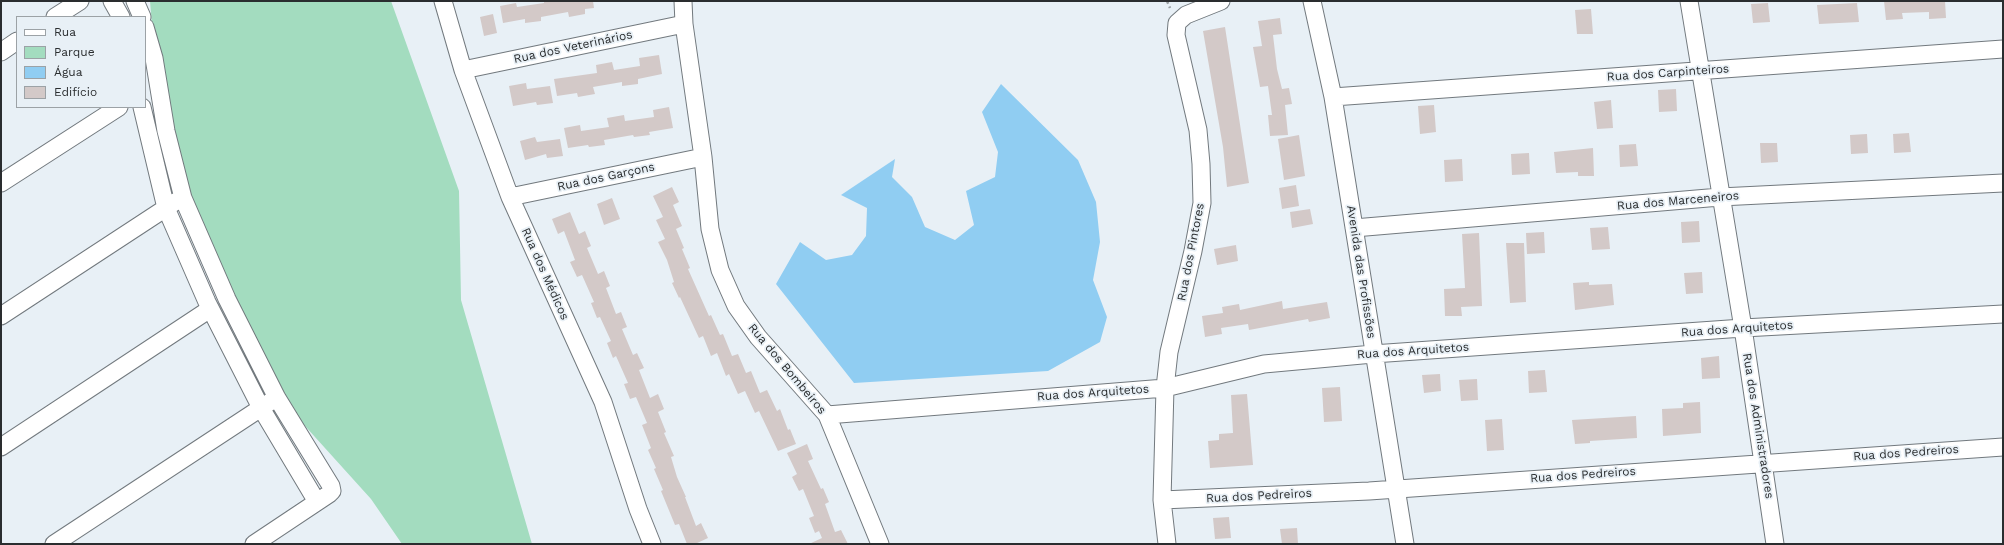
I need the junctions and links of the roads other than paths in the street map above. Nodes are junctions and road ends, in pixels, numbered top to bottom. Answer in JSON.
{"nodes":[{"id":1,"x":80,"y":1,"type":"edge"},
{"id":2,"x":112,"y":1,"type":"edge"},
{"id":3,"x":135,"y":1,"type":"edge"},
{"id":4,"x":443,"y":1,"type":"edge"},
{"id":5,"x":683,"y":1,"type":"edge"},
{"id":6,"x":1221,"y":1,"type":"edge"},
{"id":7,"x":1312,"y":1,"type":"edge"},
{"id":8,"x":1688,"y":1,"type":"edge"},
{"id":9,"x":57,"y":16,"type":"edge"},
{"id":10,"x":120,"y":16,"type":"edge"},
{"id":11,"x":142,"y":16,"type":"edge"},
{"id":12,"x":684,"y":24,"type":"junction"},
{"id":13,"x":146,"y":30,"type":"edge"},
{"id":14,"x":16,"y":43,"type":"edge"},
{"id":15,"x":2003,"y":50,"type":"edge"},
{"id":16,"x":1,"y":52,"type":"edge"},
{"id":17,"x":463,"y":70,"type":"junction"},
{"id":18,"x":1699,"y":71,"type":"junction"},
{"id":19,"x":151,"y":87,"type":"edge"},
{"id":20,"x":1333,"y":97,"type":"junction"},
{"id":21,"x":117,"y":108,"type":"edge"},
{"id":22,"x":142,"y":108,"type":"edge"},
{"id":23,"x":703,"y":157,"type":"junction"},
{"id":24,"x":1,"y":183,"type":"edge"},
{"id":25,"x":2003,"y":183,"type":"edge"},
{"id":26,"x":510,"y":197,"type":"junction"},
{"id":27,"x":1720,"y":197,"type":"junction"},
{"id":28,"x":183,"y":198,"type":"junction"},
{"id":29,"x":166,"y":208,"type":"junction"},
{"id":30,"x":1354,"y":228,"type":"junction"},
{"id":31,"x":224,"y":292,"type":"junction"},
{"id":32,"x":231,"y":308,"type":"junction"},
{"id":33,"x":210,"y":309,"type":"junction"},
{"id":34,"x":2003,"y":314,"type":"edge"},
{"id":35,"x":1,"y":316,"type":"edge"},
{"id":36,"x":1743,"y":328,"type":"junction"},
{"id":37,"x":1373,"y":354,"type":"junction"},
{"id":38,"x":1165,"y":388,"type":"junction"},
{"id":39,"x":276,"y":398,"type":"junction"},
{"id":40,"x":261,"y":408,"type":"junction"},
{"id":41,"x":827,"y":415,"type":"junction"},
{"id":42,"x":1,"y":447,"type":"edge"},
{"id":43,"x":2003,"y":447,"type":"edge"},
{"id":44,"x":1764,"y":462,"type":"junction"},
{"id":45,"x":1397,"y":488,"type":"junction"},
{"id":46,"x":1162,"y":500,"type":"junction"},
{"id":47,"x":318,"y":502,"type":"junction"},
{"id":48,"x":54,"y":544,"type":"edge"},
{"id":49,"x":254,"y":544,"type":"edge"},
{"id":50,"x":652,"y":544,"type":"edge"},
{"id":51,"x":880,"y":544,"type":"edge"},
{"id":52,"x":1167,"y":544,"type":"edge"},
{"id":53,"x":1405,"y":544,"type":"edge"},
{"id":54,"x":1775,"y":544,"type":"edge"}],
"edges":[{"from":1,"to":9,"type":"street"},
{"from":2,"to":10,"type":"street"},
{"from":3,"to":11,"type":"street"},
{"from":4,"to":17,"type":"street","name":"Rua dos Médicos"},
{"from":5,"to":12,"type":"street","name":"Rua dos Bombeiros"},
{"from":6,"to":38,"type":"street","name":"Rua dos Pintores"},
{"from":7,"to":20,"type":"street","name":"Avenida das Profissões"},
{"from":8,"to":18,"type":"street","name":"Rua dos Administradores"},
{"from":12,"to":17,"type":"street","name":"Rua dos Veterinários"},
{"from":12,"to":23,"type":"street","name":"Rua dos Bombeiros"},
{"from":13,"to":19,"type":"street"},
{"from":14,"to":16,"type":"street"},
{"from":15,"to":18,"type":"street","name":"Rua dos Carpinteiros"},
{"from":17,"to":26,"type":"street","name":"Rua dos Médicos"},
{"from":18,"to":20,"type":"street","name":"Rua dos Carpinteiros"},
{"from":18,"to":27,"type":"street","name":"Rua dos Administradores"},
{"from":19,"to":28,"type":"street"},
{"from":20,"to":30,"type":"street","name":"Avenida das Profissões"},
{"from":21,"to":24,"type":"street"},
{"from":22,"to":29,"type":"street"},
{"from":23,"to":26,"type":"street","name":"Rua dos Garçons"},
{"from":23,"to":41,"type":"street","name":"Rua dos Bombeiros"},
{"from":25,"to":27,"type":"street","name":"Rua dos Marceneiros"},
{"from":26,"to":50,"type":"street","name":"Rua dos Médicos"},
{"from":27,"to":30,"type":"street","name":"Rua dos Marceneiros"},
{"from":27,"to":36,"type":"street","name":"Rua dos Administradores"},
{"from":28,"to":29,"type":"street"},
{"from":28,"to":31,"type":"street"},
{"from":29,"to":33,"type":"street"},
{"from":29,"to":35,"type":"street"},
{"from":30,"to":37,"type":"street","name":"Avenida das Profissões"},
{"from":31,"to":32,"type":"street"},
{"from":31,"to":33,"type":"street"},
{"from":32,"to":33,"type":"street"},
{"from":32,"to":39,"type":"street"},
{"from":33,"to":40,"type":"street"},
{"from":33,"to":42,"type":"street"},
{"from":34,"to":36,"type":"street","name":"Rua dos Arquitetos"},
{"from":36,"to":37,"type":"street","name":"Rua dos Arquitetos"},
{"from":36,"to":44,"type":"street","name":"Rua dos Administradores"},
{"from":37,"to":38,"type":"street","name":"Rua dos Arquitetos"},
{"from":37,"to":45,"type":"street","name":"Avenida das Profissões"},
{"from":38,"to":41,"type":"street","name":"Rua dos Arquitetos"},
{"from":38,"to":46,"type":"street"},
{"from":39,"to":40,"type":"street"},
{"from":39,"to":47,"type":"street"},
{"from":40,"to":47,"type":"street"},
{"from":40,"to":48,"type":"street"},
{"from":41,"to":51,"type":"street","name":"Rua dos Bombeiros"},
{"from":43,"to":44,"type":"street","name":"Rua dos Pedreiros"},
{"from":44,"to":45,"type":"street","name":"Rua dos Pedreiros"},
{"from":44,"to":54,"type":"street","name":"Rua dos Administradores"},
{"from":45,"to":46,"type":"street","name":"Rua dos Pedreiros"},
{"from":45,"to":53,"type":"street","name":"Avenida das Profissões"},
{"from":46,"to":52,"type":"street"},
{"from":47,"to":49,"type":"street"}]}
